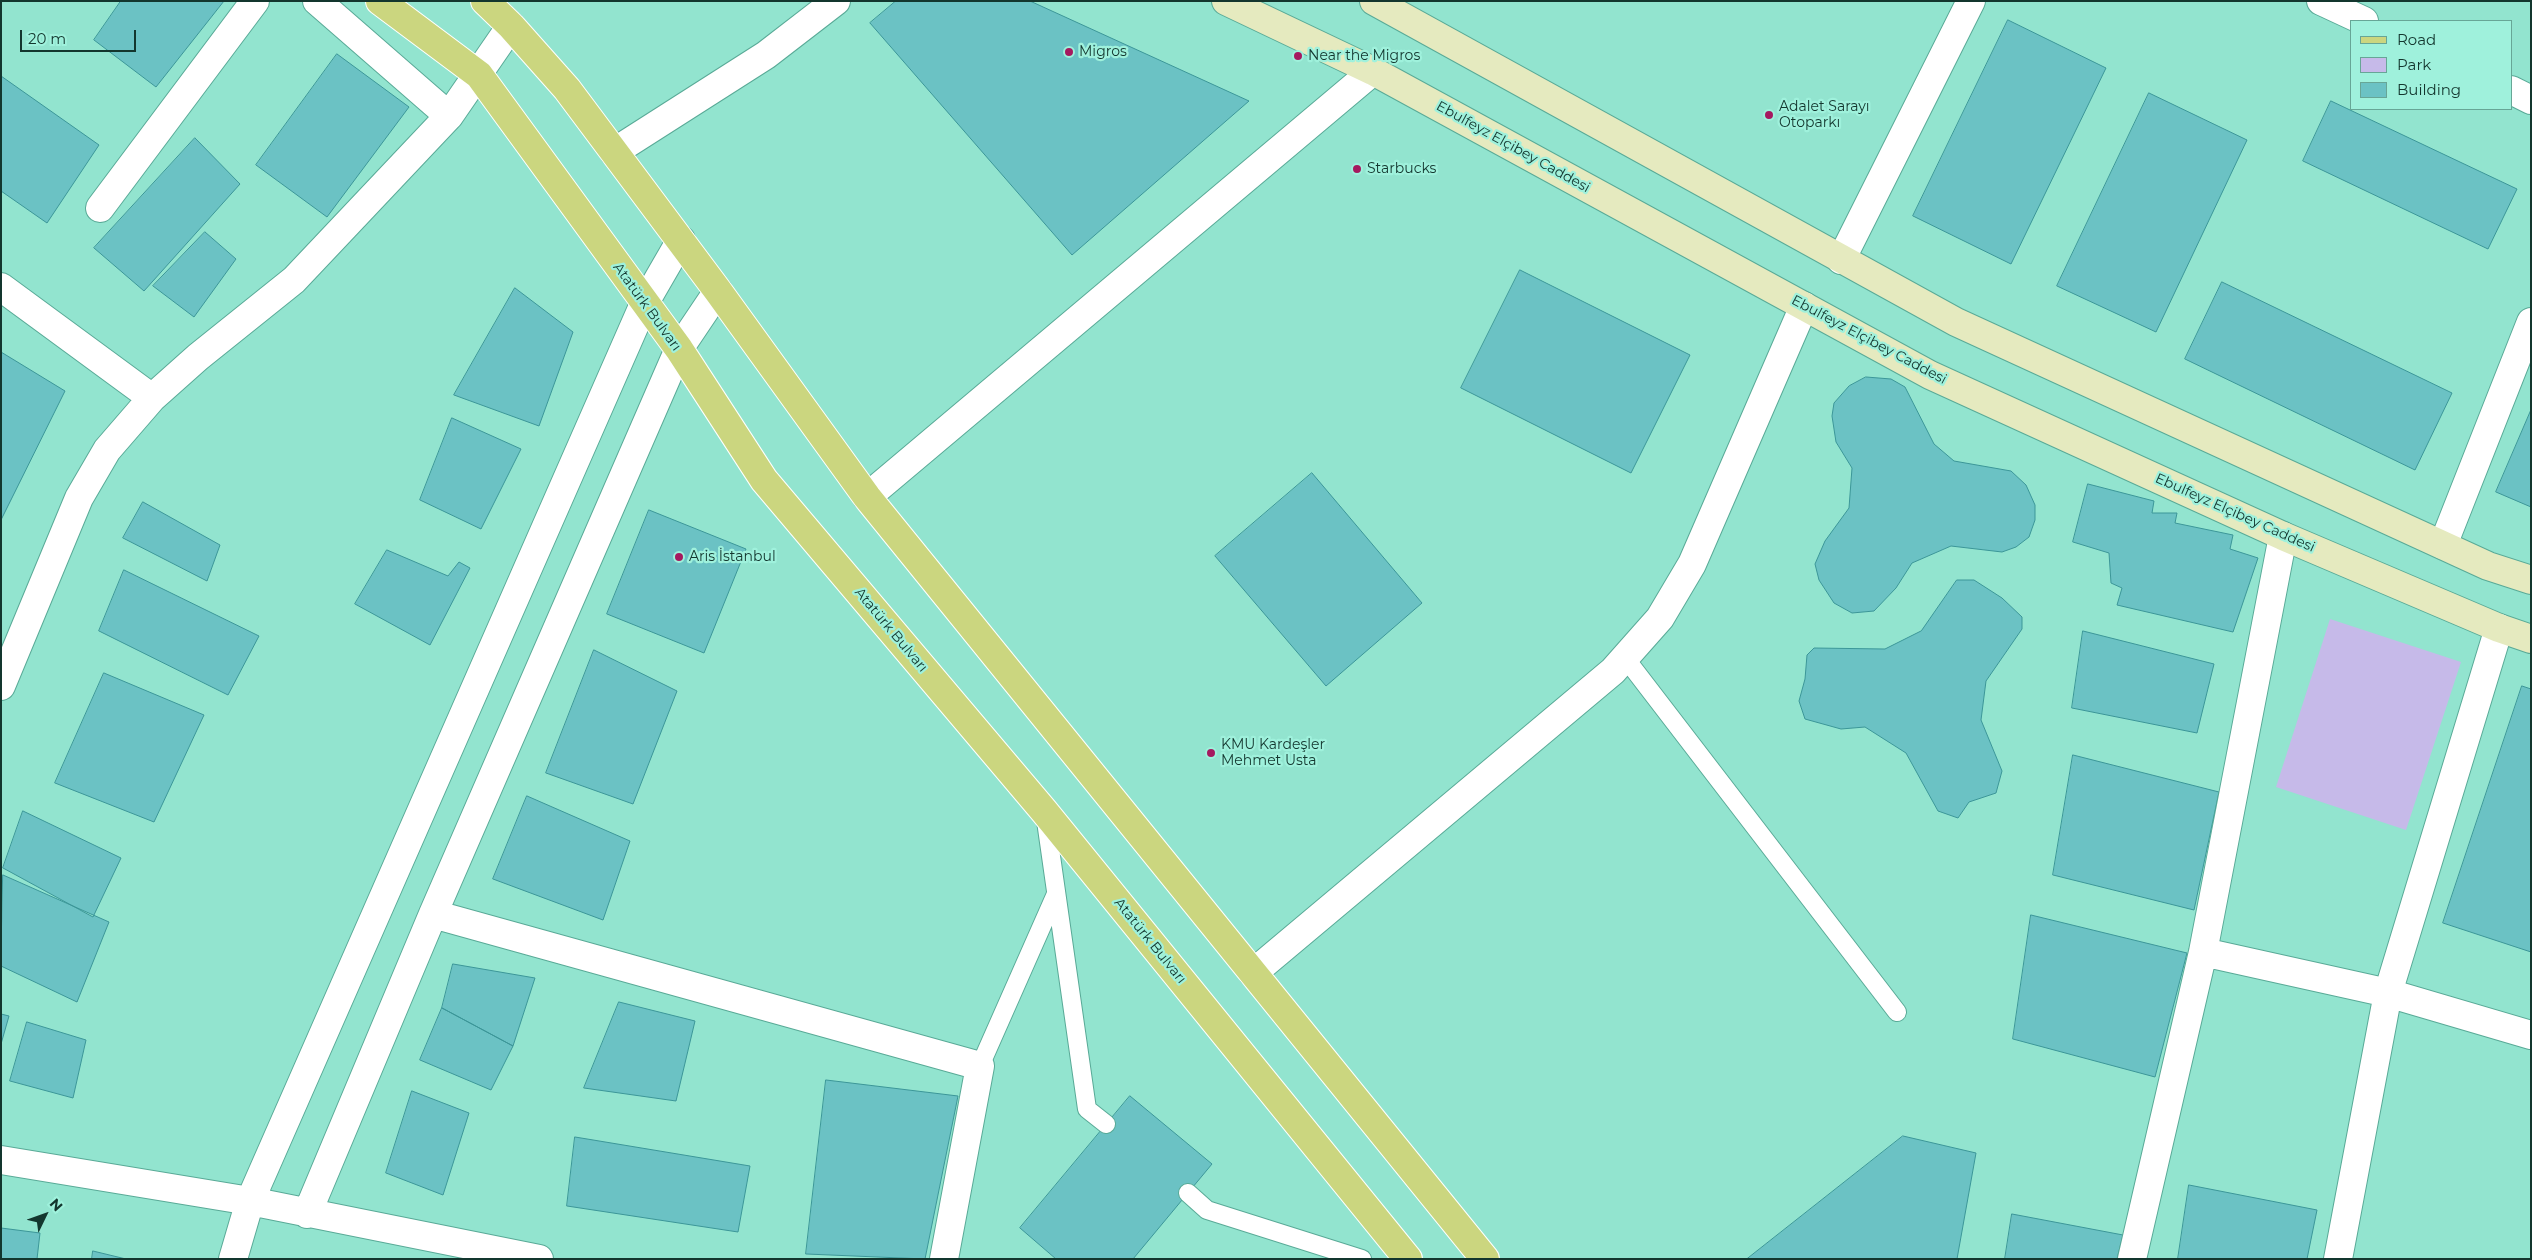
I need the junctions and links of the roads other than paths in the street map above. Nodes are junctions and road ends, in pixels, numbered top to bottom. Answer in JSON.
{"nodes":[{"id":1,"x":255,"y":1,"type":"edge"},
{"id":2,"x":316,"y":1,"type":"edge"},
{"id":3,"x":380,"y":1,"type":"edge"},
{"id":4,"x":485,"y":1,"type":"edge"},
{"id":5,"x":836,"y":1,"type":"edge"},
{"id":6,"x":1226,"y":1,"type":"edge"},
{"id":7,"x":1374,"y":1,"type":"edge"},
{"id":8,"x":1971,"y":1,"type":"edge"},
{"id":9,"x":2321,"y":1,"type":"edge"},
{"id":10,"x":2362,"y":20,"type":"edge"},
{"id":11,"x":511,"y":26,"type":"junction"},
{"id":12,"x":1373,"y":71,"type":"junction"},
{"id":13,"x":479,"y":75,"type":"junction"},
{"id":14,"x":2512,"y":90,"type":"edge"},
{"id":15,"x":2531,"y":100,"type":"edge"},
{"id":16,"x":449,"y":116,"type":"junction"},
{"id":17,"x":614,"y":152,"type":"junction"},
{"id":18,"x":100,"y":208,"type":"dead end"},
{"id":19,"x":680,"y":240,"type":"junction"},
{"id":20,"x":1842,"y":260,"type":"junction"},
{"id":21,"x":1,"y":287,"type":"edge"},
{"id":22,"x":718,"y":291,"type":"junction"},
{"id":23,"x":644,"y":304,"type":"junction"},
{"id":24,"x":1804,"y":306,"type":"junction"},
{"id":25,"x":2531,"y":322,"type":"edge"},
{"id":26,"x":679,"y":349,"type":"junction"},
{"id":27,"x":152,"y":398,"type":"junction"},
{"id":28,"x":867,"y":497,"type":"junction"},
{"id":29,"x":2282,"y":536,"type":"junction"},
{"id":30,"x":2443,"y":545,"type":"junction"},
{"id":31,"x":2531,"y":580,"type":"edge"},
{"id":32,"x":2499,"y":628,"type":"junction"},
{"id":33,"x":2531,"y":639,"type":"edge"},
{"id":34,"x":1626,"y":659,"type":"junction"},
{"id":35,"x":1,"y":686,"type":"edge"},
{"id":36,"x":1044,"y":811,"type":"junction"},
{"id":37,"x":1056,"y":893,"type":"junction"},
{"id":38,"x":433,"y":914,"type":"junction"},
{"id":39,"x":2203,"y":952,"type":"junction"},
{"id":40,"x":1253,"y":973,"type":"junction"},
{"id":41,"x":2388,"y":993,"type":"junction"},
{"id":42,"x":1896,"y":1012,"type":"dead end"},
{"id":43,"x":2531,"y":1035,"type":"edge"},
{"id":44,"x":980,"y":1066,"type":"junction"},
{"id":45,"x":1106,"y":1124,"type":"dead end"},
{"id":46,"x":1,"y":1160,"type":"edge"},
{"id":47,"x":1188,"y":1193,"type":"dead end"},
{"id":48,"x":250,"y":1201,"type":"junction"},
{"id":49,"x":307,"y":1214,"type":"junction"},
{"id":50,"x":233,"y":1259,"type":"edge"},
{"id":51,"x":539,"y":1259,"type":"edge"},
{"id":52,"x":944,"y":1259,"type":"edge"},
{"id":53,"x":1362,"y":1259,"type":"edge"},
{"id":54,"x":1408,"y":1259,"type":"edge"},
{"id":55,"x":1485,"y":1259,"type":"edge"},
{"id":56,"x":2132,"y":1259,"type":"edge"},
{"id":57,"x":2338,"y":1259,"type":"edge"}],
"edges":[{"from":1,"to":18,"type":"street"},
{"from":2,"to":16,"type":"street"},
{"from":3,"to":13,"type":"main road","name":"Atatürk Bulvarı"},
{"from":4,"to":11,"type":"main road"},
{"from":5,"to":17,"type":"street"},
{"from":6,"to":12,"type":"main road","name":"Ebulfeyz Elçibey Caddesi"},
{"from":7,"to":20,"type":"main road"},
{"from":8,"to":20,"type":"street"},
{"from":9,"to":10,"type":"street"},
{"from":11,"to":13,"type":"street"},
{"from":11,"to":17,"type":"main road"},
{"from":12,"to":24,"type":"main road","name":"Ebulfeyz Elçibey Caddesi"},
{"from":12,"to":28,"type":"street"},
{"from":13,"to":16,"type":"street"},
{"from":13,"to":23,"type":"main road","name":"Atatürk Bulvarı"},
{"from":14,"to":15,"type":"street"},
{"from":16,"to":27,"type":"street"},
{"from":17,"to":19,"type":"main road"},
{"from":19,"to":22,"type":"main road"},
{"from":19,"to":23,"type":"street"},
{"from":20,"to":30,"type":"main road"},
{"from":21,"to":27,"type":"street"},
{"from":22,"to":26,"type":"street"},
{"from":22,"to":28,"type":"main road"},
{"from":23,"to":26,"type":"main road","name":"Atatürk Bulvarı"},
{"from":23,"to":48,"type":"street"},
{"from":24,"to":29,"type":"main road","name":"Ebulfeyz Elçibey Caddesi"},
{"from":24,"to":34,"type":"street"},
{"from":25,"to":30,"type":"street"},
{"from":26,"to":36,"type":"main road","name":"Atatürk Bulvarı"},
{"from":26,"to":38,"type":"street"},
{"from":27,"to":35,"type":"street"},
{"from":28,"to":40,"type":"main road"},
{"from":29,"to":32,"type":"main road","name":"Ebulfeyz Elçibey Caddesi"},
{"from":29,"to":39,"type":"street"},
{"from":30,"to":31,"type":"main road"},
{"from":32,"to":33,"type":"main road","name":"Ebulfeyz Elçibey Caddesi"},
{"from":32,"to":41,"type":"street"},
{"from":34,"to":40,"type":"street"},
{"from":34,"to":42,"type":"lane"},
{"from":36,"to":37,"type":"lane"},
{"from":36,"to":54,"type":"main road","name":"Atatürk Bulvarı"},
{"from":37,"to":44,"type":"lane"},
{"from":37,"to":45,"type":"lane"},
{"from":38,"to":44,"type":"street"},
{"from":38,"to":49,"type":"street"},
{"from":39,"to":41,"type":"street"},
{"from":39,"to":56,"type":"street"},
{"from":40,"to":55,"type":"main road"},
{"from":41,"to":43,"type":"street"},
{"from":41,"to":57,"type":"street"},
{"from":44,"to":52,"type":"street"},
{"from":46,"to":48,"type":"street"},
{"from":47,"to":53,"type":"lane"},
{"from":48,"to":49,"type":"street"},
{"from":48,"to":50,"type":"street"},
{"from":49,"to":51,"type":"street"}]}
